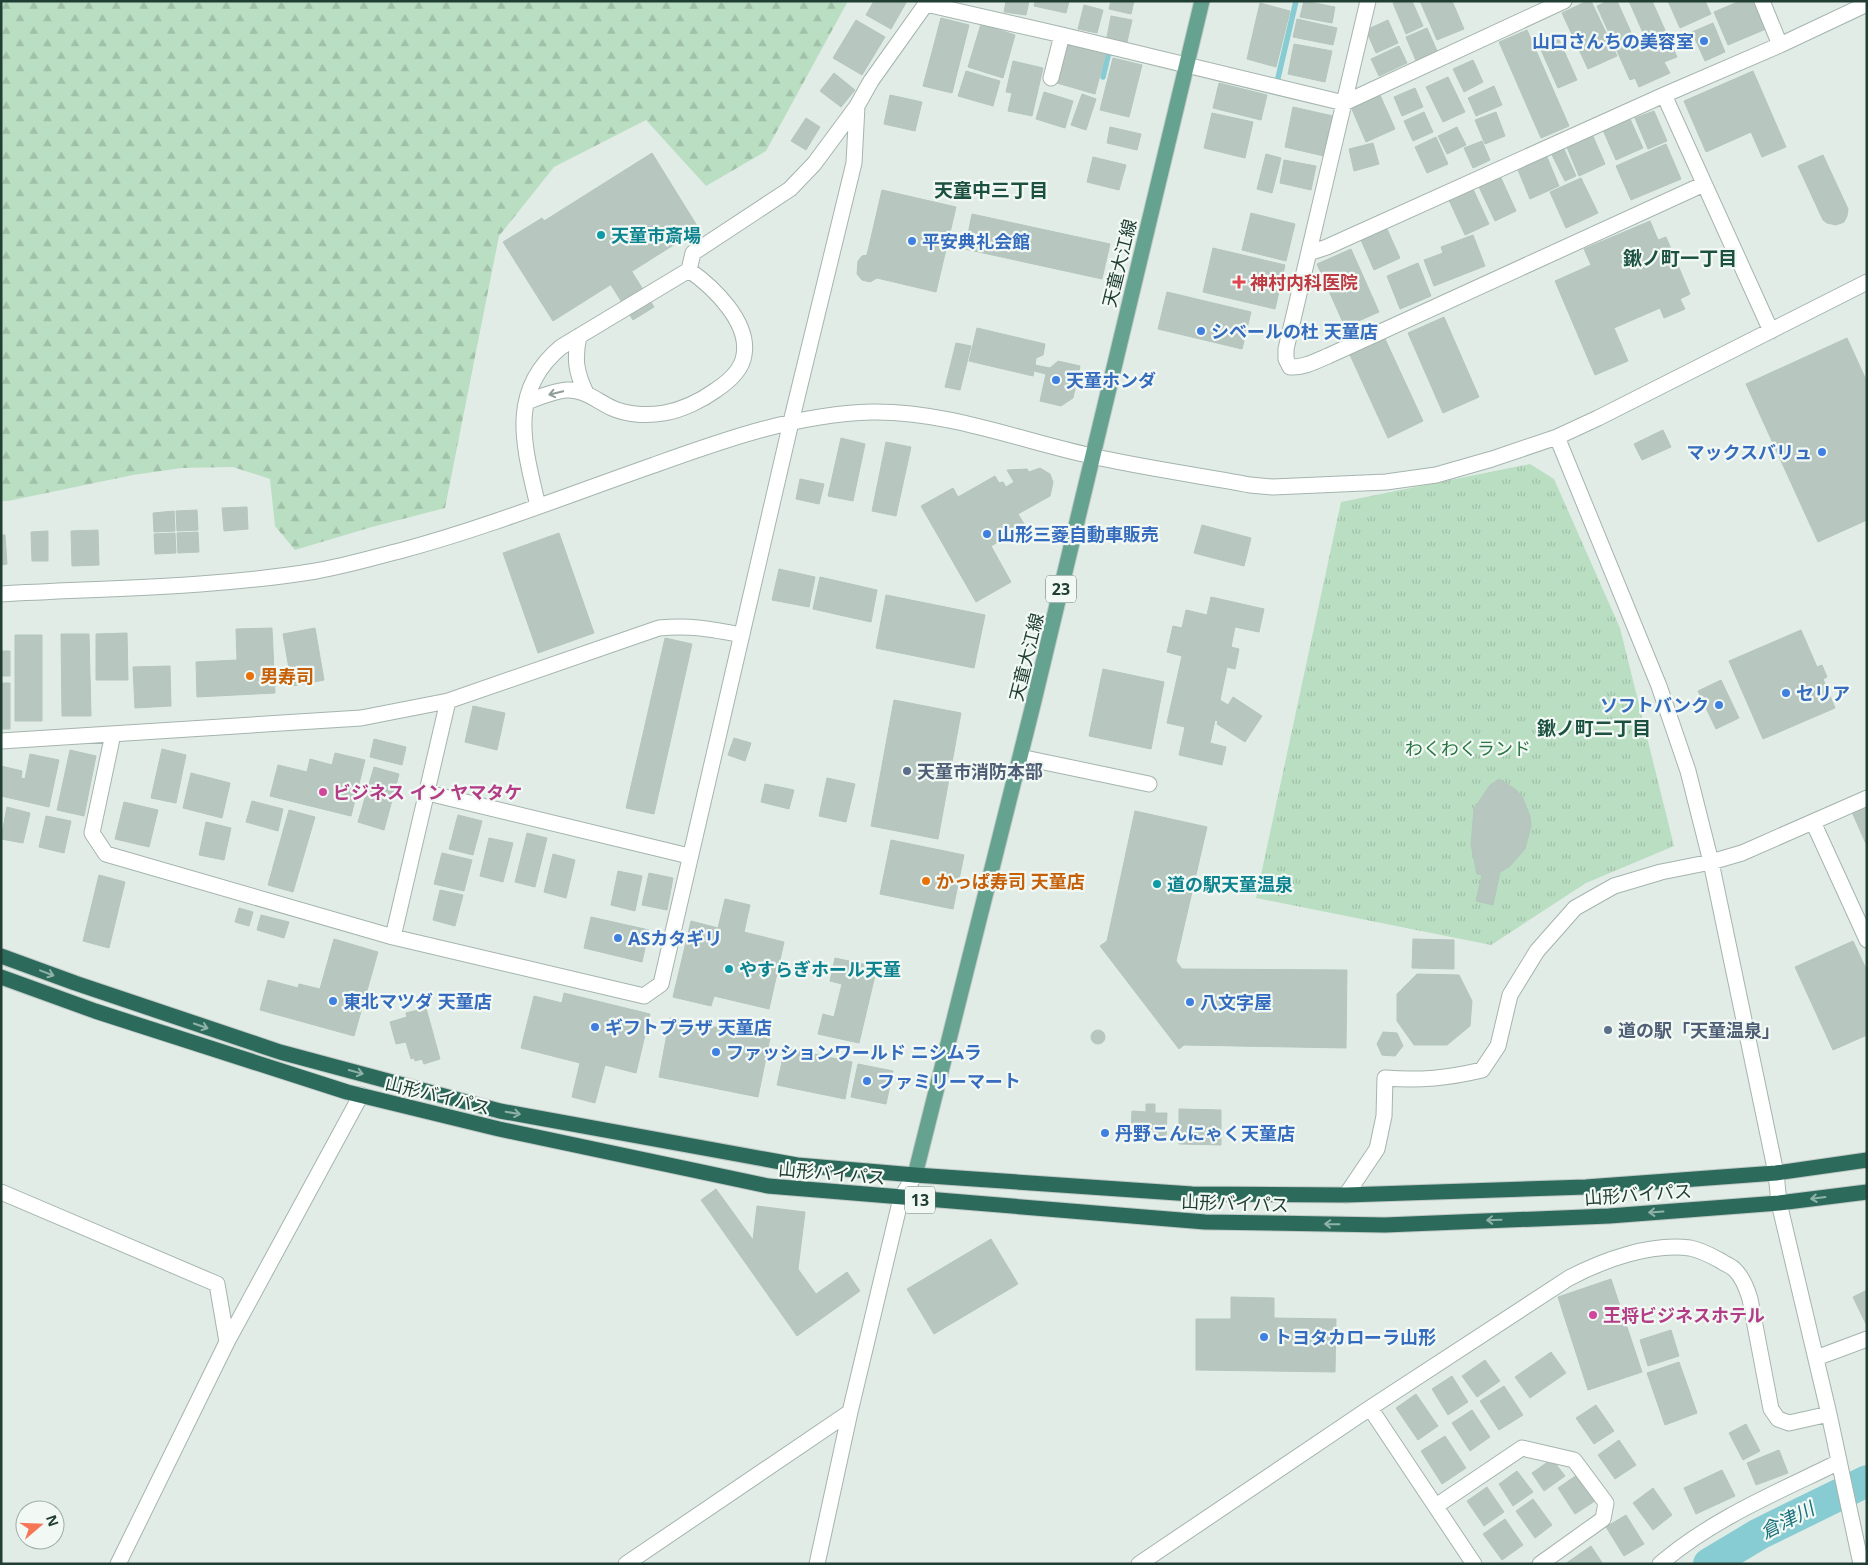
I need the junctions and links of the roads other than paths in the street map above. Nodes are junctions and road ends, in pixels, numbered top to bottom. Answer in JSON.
{"nodes":[{"id":1,"x":1202,"y":1,"type":"edge"},
{"id":2,"x":1368,"y":1,"type":"edge"},
{"id":3,"x":1564,"y":1,"type":"edge"},
{"id":4,"x":1762,"y":1,"type":"edge"},
{"id":5,"x":927,"y":3,"type":"edge"},
{"id":6,"x":1867,"y":4,"type":"edge"},
{"id":7,"x":1062,"y":35,"type":"junction"},
{"id":8,"x":1780,"y":45,"type":"junction"},
{"id":9,"x":1186,"y":66,"type":"junction"},
{"id":10,"x":1051,"y":78,"type":"dead end"},
{"id":11,"x":1664,"y":95,"type":"junction"},
{"id":12,"x":1344,"y":103,"type":"junction"},
{"id":13,"x":857,"y":106,"type":"junction"},
{"id":14,"x":1704,"y":184,"type":"junction"},
{"id":15,"x":1309,"y":253,"type":"junction"},
{"id":16,"x":689,"y":270,"type":"junction"},
{"id":17,"x":1867,"y":282,"type":"edge"},
{"id":18,"x":1771,"y":331,"type":"junction"},
{"id":19,"x":579,"y":336,"type":"junction"},
{"id":20,"x":586,"y":393,"type":"junction"},
{"id":21,"x":526,"y":402,"type":"junction"},
{"id":22,"x":791,"y":422,"type":"junction"},
{"id":23,"x":1557,"y":437,"type":"junction"},
{"id":24,"x":1092,"y":456,"type":"junction"},
{"id":25,"x":538,"y":506,"type":"junction"},
{"id":26,"x":1,"y":594,"type":"edge"},
{"id":27,"x":742,"y":636,"type":"junction"},
{"id":28,"x":448,"y":701,"type":"junction"},
{"id":29,"x":114,"y":734,"type":"junction"},
{"id":30,"x":1,"y":741,"type":"edge"},
{"id":31,"x":1020,"y":757,"type":"junction"},
{"id":32,"x":1149,"y":784,"type":"dead end"},
{"id":33,"x":428,"y":792,"type":"junction"},
{"id":34,"x":1867,"y":798,"type":"edge"},
{"id":35,"x":1813,"y":822,"type":"junction"},
{"id":36,"x":689,"y":856,"type":"junction"},
{"id":37,"x":1711,"y":862,"type":"junction"},
{"id":38,"x":393,"y":937,"type":"junction"},
{"id":39,"x":1867,"y":940,"type":"edge"},
{"id":40,"x":1,"y":956,"type":"edge"},
{"id":41,"x":1,"y":977,"type":"edge"},
{"id":42,"x":361,"y":1095,"type":"junction"},
{"id":43,"x":1867,"y":1160,"type":"edge"},
{"id":44,"x":1776,"y":1173,"type":"junction"},
{"id":45,"x":915,"y":1175,"type":"junction"},
{"id":46,"x":1,"y":1192,"type":"edge"},
{"id":47,"x":1867,"y":1192,"type":"edge"},
{"id":48,"x":1346,"y":1196,"type":"junction"},
{"id":49,"x":901,"y":1198,"type":"junction"},
{"id":50,"x":1779,"y":1203,"type":"junction"},
{"id":51,"x":1867,"y":1338,"type":"edge"},
{"id":52,"x":227,"y":1342,"type":"junction"},
{"id":53,"x":1816,"y":1358,"type":"junction"},
{"id":54,"x":1370,"y":1408,"type":"junction"},
{"id":55,"x":850,"y":1412,"type":"junction"},
{"id":56,"x":1829,"y":1414,"type":"junction"},
{"id":57,"x":1840,"y":1466,"type":"junction"},
{"id":58,"x":1436,"y":1506,"type":"junction"},
{"id":59,"x":118,"y":1564,"type":"edge"},
{"id":60,"x":626,"y":1564,"type":"edge"},
{"id":61,"x":818,"y":1564,"type":"edge"},
{"id":62,"x":1139,"y":1564,"type":"edge"},
{"id":63,"x":1474,"y":1564,"type":"edge"},
{"id":64,"x":1540,"y":1564,"type":"edge"},
{"id":65,"x":1660,"y":1564,"type":"edge"},
{"id":66,"x":1861,"y":1564,"type":"edge"}],
"edges":[{"from":1,"to":9,"type":"main road","name":"天童大江線","number":"23"},
{"from":2,"to":12,"type":"street"},
{"from":3,"to":12,"type":"street"},
{"from":4,"to":8,"type":"street"},
{"from":5,"to":7,"type":"street"},
{"from":5,"to":13,"type":"street"},
{"from":6,"to":8,"type":"street"},
{"from":7,"to":9,"type":"street"},
{"from":7,"to":10,"type":"street"},
{"from":8,"to":11,"type":"street"},
{"from":9,"to":12,"type":"street"},
{"from":9,"to":24,"type":"main road","name":"天童大江線","number":"23"},
{"from":11,"to":14,"type":"street"},
{"from":11,"to":15,"type":"street"},
{"from":12,"to":15,"type":"street"},
{"from":13,"to":16,"type":"street"},
{"from":13,"to":22,"type":"street"},
{"from":14,"to":15,"type":"street"},
{"from":14,"to":18,"type":"street"},
{"from":16,"to":19,"type":"street"},
{"from":16,"to":20,"type":"street"},
{"from":17,"to":18,"type":"street"},
{"from":18,"to":23,"type":"street"},
{"from":19,"to":20,"type":"street"},
{"from":19,"to":21,"type":"street"},
{"from":20,"to":21,"type":"street","one_way":true},
{"from":21,"to":25,"type":"street"},
{"from":22,"to":24,"type":"street"},
{"from":22,"to":25,"type":"street"},
{"from":22,"to":27,"type":"street"},
{"from":23,"to":24,"type":"street"},
{"from":23,"to":37,"type":"street"},
{"from":24,"to":31,"type":"main road","name":"天童大江線","number":"23"},
{"from":25,"to":26,"type":"street"},
{"from":27,"to":28,"type":"street"},
{"from":27,"to":36,"type":"street"},
{"from":28,"to":29,"type":"street"},
{"from":28,"to":33,"type":"street"},
{"from":29,"to":30,"type":"street"},
{"from":29,"to":38,"type":"street"},
{"from":31,"to":32,"type":"street"},
{"from":31,"to":45,"type":"main road","name":"天童大江線","number":"23"},
{"from":33,"to":36,"type":"street"},
{"from":33,"to":38,"type":"street"},
{"from":34,"to":35,"type":"street"},
{"from":35,"to":37,"type":"street"},
{"from":35,"to":39,"type":"street"},
{"from":36,"to":38,"type":"street"},
{"from":37,"to":44,"type":"street"},
{"from":37,"to":48,"type":"street"},
{"from":40,"to":45,"type":"highway","name":"山形バイパス","number":"13","one_way":true},
{"from":41,"to":42,"type":"highway","name":"山形バイパス","number":"13"},
{"from":42,"to":49,"type":"highway","name":"山形バイパス","number":"13"},
{"from":42,"to":52,"type":"street"},
{"from":43,"to":44,"type":"highway","name":"山形バイパス","number":"13"},
{"from":44,"to":48,"type":"highway","name":"山形バイパス","number":"13"},
{"from":44,"to":50,"type":"street"},
{"from":45,"to":48,"type":"highway","name":"山形バイパス","number":"13"},
{"from":45,"to":49,"type":"street"},
{"from":46,"to":52,"type":"street"},
{"from":47,"to":50,"type":"highway","name":"山形バイパス","number":"13","one_way":true},
{"from":50,"to":49,"type":"highway","name":"山形バイパス","number":"13","one_way":true},
{"from":49,"to":55,"type":"street"},
{"from":50,"to":53,"type":"street"},
{"from":51,"to":53,"type":"street"},
{"from":52,"to":59,"type":"street"},
{"from":53,"to":56,"type":"street"},
{"from":54,"to":56,"type":"street"},
{"from":54,"to":58,"type":"street"},
{"from":54,"to":62,"type":"street"},
{"from":55,"to":60,"type":"street"},
{"from":55,"to":61,"type":"street"},
{"from":56,"to":57,"type":"street"},
{"from":57,"to":65,"type":"street"},
{"from":57,"to":66,"type":"street"},
{"from":58,"to":63,"type":"street"},
{"from":58,"to":64,"type":"street"}]}
